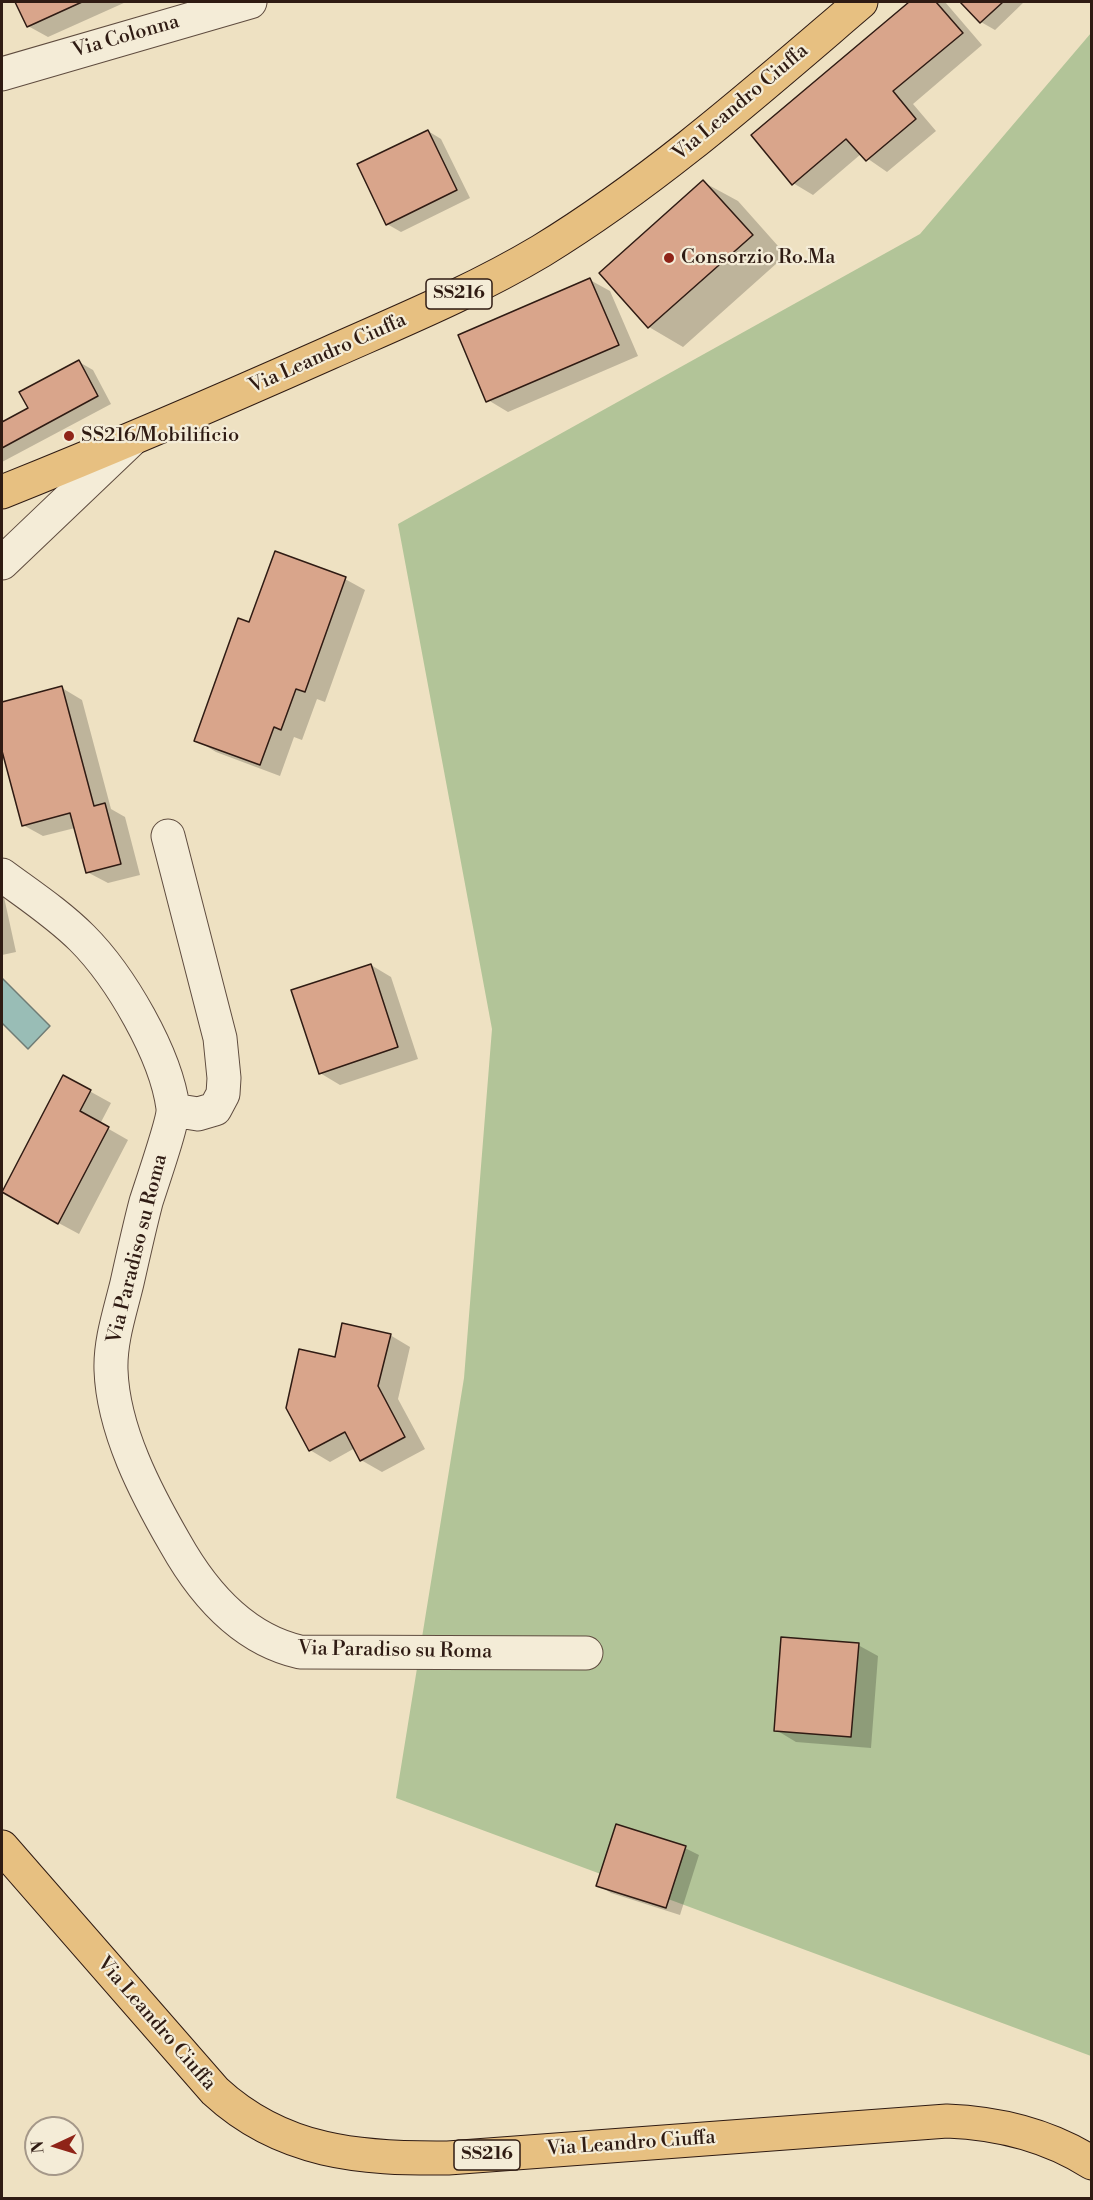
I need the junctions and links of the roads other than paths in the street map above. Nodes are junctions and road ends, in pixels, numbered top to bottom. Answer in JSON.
{"nodes":[{"id":1,"x":250,"y":2,"type":"edge"},
{"id":2,"x":861,"y":2,"type":"edge"},
{"id":3,"x":2,"y":74,"type":"edge"},
{"id":4,"x":130,"y":441,"type":"junction"},
{"id":5,"x":2,"y":492,"type":"edge"},
{"id":6,"x":2,"y":563,"type":"edge"},
{"id":7,"x":168,"y":836,"type":"dead end"},
{"id":8,"x":2,"y":875,"type":"edge"},
{"id":9,"x":173,"y":1110,"type":"junction"},
{"id":10,"x":586,"y":1653,"type":"dead end"},
{"id":11,"x":2,"y":1846,"type":"edge"},
{"id":12,"x":1092,"y":2163,"type":"edge"}],
"edges":[{"from":1,"to":3,"type":"street","name":"Via Colonna"},
{"from":2,"to":4,"type":"main road","name":"Via Leandro Ciuffa","number":"SS216"},
{"from":4,"to":5,"type":"main road","name":"Via Leandro Ciuffa","number":"SS216"},
{"from":4,"to":6,"type":"street"},
{"from":7,"to":9,"type":"street"},
{"from":8,"to":9,"type":"street"},
{"from":9,"to":10,"type":"street","name":"Via Paradiso su Roma"},
{"from":11,"to":12,"type":"main road","name":"Via Leandro Ciuffa","number":"SS216"}]}
